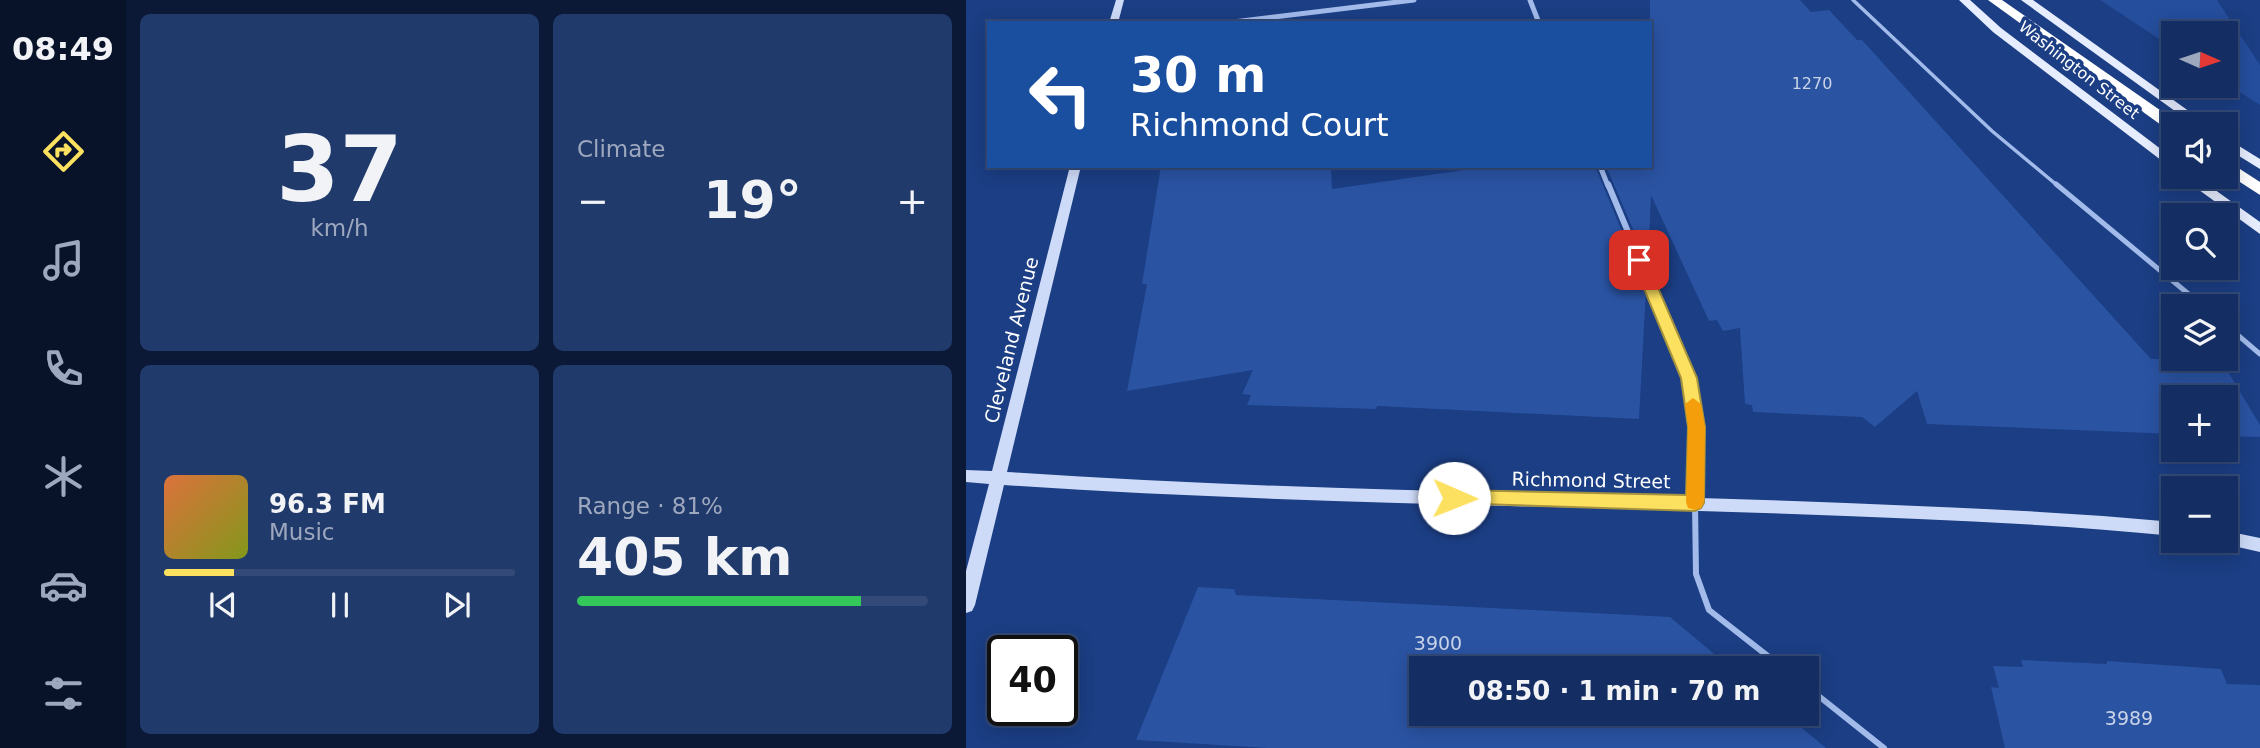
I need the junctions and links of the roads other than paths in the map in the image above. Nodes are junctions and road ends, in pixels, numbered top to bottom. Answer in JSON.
{"nodes":[{"id":1,"x":1120,"y":0,"type":"edge"},
{"id":2,"x":1414,"y":0,"type":"edge"},
{"id":3,"x":1530,"y":0,"type":"edge"},
{"id":4,"x":1853,"y":0,"type":"edge"},
{"id":5,"x":1964,"y":0,"type":"edge"},
{"id":6,"x":1994,"y":0,"type":"edge"},
{"id":7,"x":2026,"y":0,"type":"edge"},
{"id":8,"x":1115,"y":21,"type":"edge"},
{"id":9,"x":1241,"y":21,"type":"edge"},
{"id":10,"x":1538,"y":21,"type":"edge"},
{"id":11,"x":2184,"y":112,"type":"edge"},
{"id":12,"x":2161,"y":118,"type":"edge"},
{"id":13,"x":2238,"y":150,"type":"edge"},
{"id":14,"x":2161,"y":156,"type":"edge"},
{"id":15,"x":2260,"y":165,"type":"edge"},
{"id":16,"x":1076,"y":168,"type":"edge"},
{"id":17,"x":1601,"y":168,"type":"edge"},
{"id":18,"x":2238,"y":174,"type":"edge"},
{"id":19,"x":2205,"y":189,"type":"edge"},
{"id":20,"x":2260,"y":190,"type":"edge"},
{"id":21,"x":2260,"y":229,"type":"edge"},
{"id":22,"x":2189,"y":294,"type":"edge"},
{"id":23,"x":2238,"y":336,"type":"edge"},
{"id":24,"x":2260,"y":354,"type":"edge"},
{"id":25,"x":966,"y":476,"type":"edge"},
{"id":26,"x":998,"y":478,"type":"junction"},
{"id":27,"x":1695,"y":503,"type":"junction"},
{"id":28,"x":2161,"y":528,"type":"edge"},
{"id":29,"x":2238,"y":540,"type":"edge"},
{"id":30,"x":2260,"y":545,"type":"edge"},
{"id":31,"x":966,"y":605,"type":"edge"},
{"id":32,"x":1768,"y":656,"type":"edge"},
{"id":33,"x":1819,"y":696,"type":"edge"},
{"id":34,"x":1884,"y":748,"type":"edge"}],
"edges":[{"from":1,"to":8,"type":"street"},
{"from":2,"to":9,"type":"street"},
{"from":3,"to":10,"type":"street"},
{"from":4,"to":22,"type":"lane"},
{"from":5,"to":14,"type":"main road","name":"Washington Street"},
{"from":6,"to":12,"type":"highway"},
{"from":7,"to":11,"type":"main road","name":"Washington Street"},
{"from":13,"to":15,"type":"main road"},
{"from":16,"to":26,"type":"street","name":"Cleveland Avenue"},
{"from":17,"to":27,"type":"street"},
{"from":18,"to":20,"type":"highway"},
{"from":19,"to":21,"type":"main road"},
{"from":23,"to":24,"type":"lane"},
{"from":25,"to":26,"type":"street","name":"Richmond Street"},
{"from":26,"to":27,"type":"street","name":"Richmond Street"},
{"from":26,"to":31,"type":"street","name":"Cleveland Avenue"},
{"from":27,"to":28,"type":"street","name":"Richmond Street"},
{"from":27,"to":32,"type":"lane"},
{"from":29,"to":30,"type":"street"},
{"from":33,"to":34,"type":"lane"}]}
